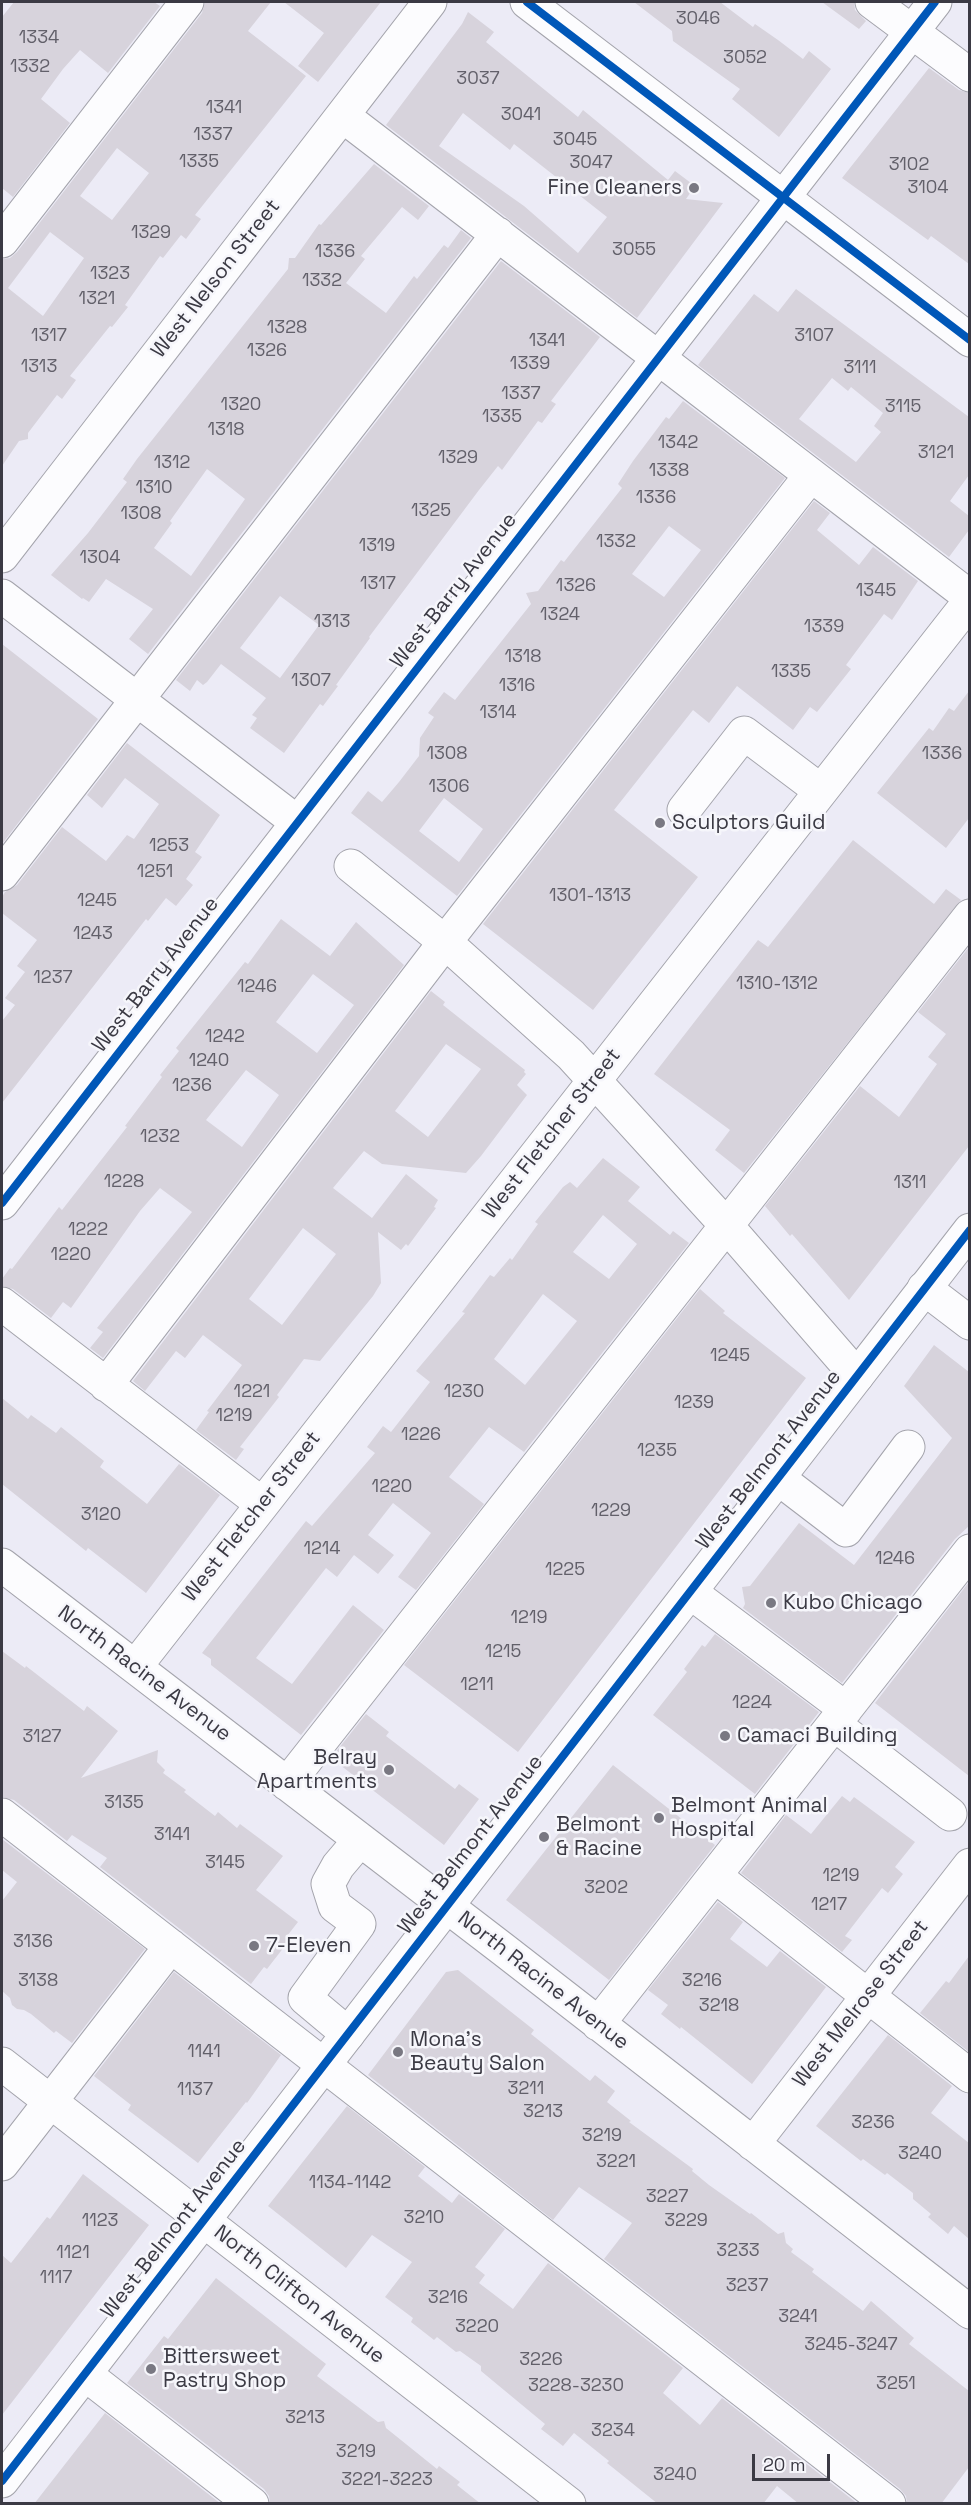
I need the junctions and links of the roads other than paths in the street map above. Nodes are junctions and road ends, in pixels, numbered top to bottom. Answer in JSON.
{"nodes":[{"id":1,"x":187,"y":2,"type":"edge"},
{"id":2,"x":430,"y":2,"type":"edge"},
{"id":3,"x":527,"y":2,"type":"edge"},
{"id":4,"x":872,"y":2,"type":"edge"},
{"id":5,"x":935,"y":2,"type":"edge"},
{"id":6,"x":912,"y":32,"type":"junction"},
{"id":7,"x":969,"y":75,"type":"edge"},
{"id":8,"x":343,"y":116,"type":"junction"},
{"id":9,"x":783,"y":197,"type":"junction"},
{"id":10,"x":498,"y":234,"type":"junction"},
{"id":11,"x":2,"y":241,"type":"edge"},
{"id":12,"x":969,"y":340,"type":"edge"},
{"id":13,"x":659,"y":357,"type":"junction"},
{"id":14,"x":811,"y":474,"type":"junction"},
{"id":15,"x":2,"y":556,"type":"edge"},
{"id":16,"x":2,"y":596,"type":"edge"},
{"id":17,"x":969,"y":597,"type":"edge"},
{"id":18,"x":969,"y":602,"type":"edge"},
{"id":19,"x":136,"y":699,"type":"junction"},
{"id":20,"x":821,"y":791,"type":"junction"},
{"id":21,"x":684,"y":810,"type":"dead end"},
{"id":22,"x":297,"y":822,"type":"junction"},
{"id":23,"x":351,"y":866,"type":"dead end"},
{"id":24,"x":2,"y":874,"type":"edge"},
{"id":25,"x":969,"y":916,"type":"edge"},
{"id":26,"x":445,"y":942,"type":"junction"},
{"id":27,"x":594,"y":1081,"type":"junction"},
{"id":28,"x":2,"y":1203,"type":"edge"},
{"id":29,"x":726,"y":1225,"type":"junction"},
{"id":30,"x":969,"y":1230,"type":"edge"},
{"id":31,"x":924,"y":1288,"type":"junction"},
{"id":32,"x":2,"y":1304,"type":"edge"},
{"id":33,"x":969,"y":1323,"type":"edge"},
{"id":34,"x":857,"y":1376,"type":"junction"},
{"id":35,"x":106,"y":1384,"type":"junction"},
{"id":36,"x":908,"y":1447,"type":"dead end"},
{"id":37,"x":778,"y":1478,"type":"junction"},
{"id":38,"x":262,"y":1504,"type":"junction"},
{"id":39,"x":969,"y":1551,"type":"edge"},
{"id":40,"x":2,"y":1565,"type":"edge"},
{"id":41,"x":690,"y":1592,"type":"junction"},
{"id":42,"x":135,"y":1667,"type":"junction"},
{"id":43,"x":840,"y":1716,"type":"junction"},
{"id":44,"x":287,"y":1784,"type":"junction"},
{"id":45,"x":950,"y":1814,"type":"dead end"},
{"id":46,"x":2,"y":1815,"type":"edge"},
{"id":47,"x":360,"y":1840,"type":"junction"},
{"id":48,"x":969,"y":1865,"type":"edge"},
{"id":49,"x":715,"y":1876,"type":"junction"},
{"id":50,"x":447,"y":1906,"type":"junction"},
{"id":51,"x":171,"y":1946,"type":"junction"},
{"id":52,"x":868,"y":1996,"type":"junction"},
{"id":53,"x":598,"y":2024,"type":"junction"},
{"id":54,"x":348,"y":2034,"type":"junction"},
{"id":55,"x":2,"y":2064,"type":"edge"},
{"id":56,"x":324,"y":2064,"type":"junction"},
{"id":57,"x":969,"y":2076,"type":"edge"},
{"id":58,"x":50,"y":2102,"type":"junction"},
{"id":59,"x":753,"y":2144,"type":"junction"},
{"id":60,"x":2,"y":2164,"type":"edge"},
{"id":61,"x":203,"y":2221,"type":"junction"},
{"id":62,"x":969,"y":2312,"type":"edge"},
{"id":63,"x":85,"y":2374,"type":"junction"},
{"id":64,"x":2,"y":2481,"type":"edge"},
{"id":65,"x":252,"y":2504,"type":"edge"},
{"id":66,"x":569,"y":2504,"type":"edge"},
{"id":67,"x":889,"y":2504,"type":"edge"}],
"edges":[{"from":1,"to":11,"type":"street"},
{"from":2,"to":8,"type":"street","name":"West Nelson Street"},
{"from":3,"to":9,"type":"street"},
{"from":4,"to":6,"type":"street"},
{"from":5,"to":6,"type":"street","name":"West Barry Avenue"},
{"from":6,"to":7,"type":"street"},
{"from":6,"to":9,"type":"street","name":"West Barry Avenue"},
{"from":8,"to":10,"type":"street"},
{"from":8,"to":15,"type":"street","name":"West Nelson Street"},
{"from":9,"to":12,"type":"street"},
{"from":9,"to":13,"type":"street","name":"West Barry Avenue"},
{"from":10,"to":13,"type":"street"},
{"from":10,"to":19,"type":"street"},
{"from":13,"to":14,"type":"street"},
{"from":13,"to":22,"type":"street","name":"West Barry Avenue"},
{"from":14,"to":17,"type":"street"},
{"from":14,"to":26,"type":"street"},
{"from":16,"to":19,"type":"street"},
{"from":18,"to":20,"type":"street","name":"West Fletcher Street"},
{"from":19,"to":22,"type":"street"},
{"from":19,"to":24,"type":"street"},
{"from":20,"to":21,"type":"street"},
{"from":20,"to":27,"type":"street","name":"West Fletcher Street"},
{"from":22,"to":28,"type":"street","name":"West Barry Avenue"},
{"from":23,"to":26,"type":"street"},
{"from":25,"to":29,"type":"street"},
{"from":26,"to":27,"type":"street"},
{"from":26,"to":35,"type":"street"},
{"from":27,"to":29,"type":"street"},
{"from":27,"to":38,"type":"street","name":"West Fletcher Street"},
{"from":29,"to":34,"type":"street"},
{"from":29,"to":44,"type":"street"},
{"from":30,"to":31,"type":"street","name":"West Belmont Avenue"},
{"from":31,"to":33,"type":"street"},
{"from":31,"to":34,"type":"street","name":"West Belmont Avenue"},
{"from":32,"to":35,"type":"street"},
{"from":34,"to":37,"type":"street","name":"West Belmont Avenue"},
{"from":35,"to":38,"type":"street"},
{"from":36,"to":37,"type":"street"},
{"from":37,"to":41,"type":"street","name":"West Belmont Avenue"},
{"from":38,"to":42,"type":"street","name":"West Fletcher Street"},
{"from":39,"to":43,"type":"street"},
{"from":40,"to":42,"type":"street","name":"North Racine Avenue"},
{"from":41,"to":43,"type":"street"},
{"from":41,"to":50,"type":"street","name":"West Belmont Avenue"},
{"from":42,"to":44,"type":"street","name":"North Racine Avenue"},
{"from":43,"to":45,"type":"street"},
{"from":43,"to":49,"type":"street"},
{"from":44,"to":47,"type":"street","name":"North Racine Avenue"},
{"from":46,"to":51,"type":"street"},
{"from":47,"to":50,"type":"street","name":"North Racine Avenue"},
{"from":47,"to":54,"type":"street"},
{"from":48,"to":52,"type":"street","name":"West Melrose Street"},
{"from":49,"to":52,"type":"street"},
{"from":49,"to":53,"type":"street"},
{"from":50,"to":53,"type":"street","name":"North Racine Avenue"},
{"from":50,"to":54,"type":"street","name":"West Belmont Avenue"},
{"from":51,"to":56,"type":"street"},
{"from":51,"to":58,"type":"street"},
{"from":52,"to":57,"type":"street"},
{"from":52,"to":59,"type":"street","name":"West Melrose Street"},
{"from":53,"to":59,"type":"street","name":"North Racine Avenue"},
{"from":54,"to":56,"type":"street","name":"West Belmont Avenue"},
{"from":55,"to":58,"type":"street","name":"North Clifton Avenue"},
{"from":56,"to":61,"type":"street","name":"West Belmont Avenue"},
{"from":56,"to":67,"type":"street"},
{"from":58,"to":60,"type":"street"},
{"from":58,"to":61,"type":"street","name":"North Clifton Avenue"},
{"from":59,"to":62,"type":"street","name":"North Racine Avenue"},
{"from":61,"to":63,"type":"street","name":"West Belmont Avenue"},
{"from":61,"to":66,"type":"street","name":"North Clifton Avenue"},
{"from":63,"to":64,"type":"street","name":"West Belmont Avenue"},
{"from":63,"to":65,"type":"street"}]}
